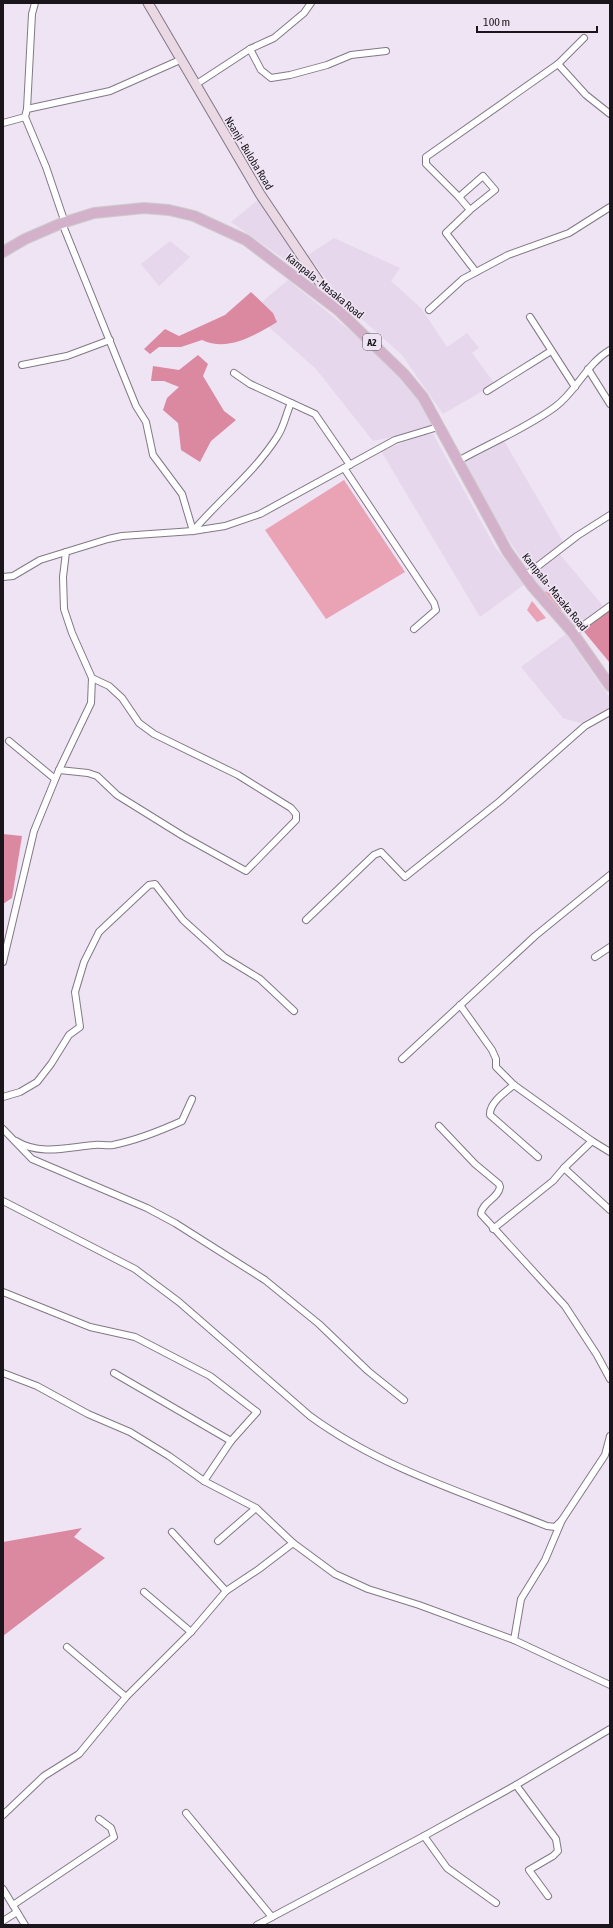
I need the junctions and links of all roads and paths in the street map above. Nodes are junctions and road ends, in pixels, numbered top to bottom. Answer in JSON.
{"nodes":[{"id":1,"x":35,"y":3,"type":"edge"},
{"id":2,"x":148,"y":3,"type":"edge"},
{"id":3,"x":311,"y":3,"type":"edge"},
{"id":4,"x":584,"y":38,"type":"dead end"},
{"id":5,"x":250,"y":49,"type":"junction"},
{"id":6,"x":386,"y":50,"type":"dead end"},
{"id":7,"x":180,"y":60,"type":"junction"},
{"id":8,"x":558,"y":64,"type":"junction"},
{"id":9,"x":195,"y":85,"type":"junction"},
{"id":10,"x":27,"y":109,"type":"junction"},
{"id":11,"x":610,"y":114,"type":"edge"},
{"id":12,"x":24,"y":117,"type":"junction"},
{"id":13,"x":3,"y":123,"type":"edge"},
{"id":14,"x":459,"y":197,"type":"junction"},
{"id":15,"x":610,"y":207,"type":"edge"},
{"id":16,"x":470,"y":210,"type":"junction"},
{"id":17,"x":63,"y":223,"type":"junction"},
{"id":18,"x":3,"y":252,"type":"edge"},
{"id":19,"x":476,"y":272,"type":"junction"},
{"id":20,"x":338,"y":310,"type":"junction"},
{"id":21,"x":429,"y":310,"type":"dead end"},
{"id":22,"x":530,"y":317,"type":"dead end"},
{"id":23,"x":110,"y":340,"type":"junction"},
{"id":24,"x":610,"y":350,"type":"edge"},
{"id":25,"x":551,"y":351,"type":"junction"},
{"id":26,"x":22,"y":365,"type":"dead end"},
{"id":27,"x":588,"y":369,"type":"junction"},
{"id":28,"x":234,"y":373,"type":"dead end"},
{"id":29,"x":575,"y":387,"type":"junction"},
{"id":30,"x":487,"y":391,"type":"dead end"},
{"id":31,"x":291,"y":403,"type":"junction"},
{"id":32,"x":610,"y":404,"type":"edge"},
{"id":33,"x":438,"y":427,"type":"junction"},
{"id":34,"x":458,"y":462,"type":"junction"},
{"id":35,"x":347,"y":467,"type":"junction"},
{"id":36,"x":610,"y":516,"type":"edge"},
{"id":37,"x":193,"y":531,"type":"junction"},
{"id":38,"x":66,"y":552,"type":"junction"},
{"id":39,"x":525,"y":576,"type":"junction"},
{"id":40,"x":3,"y":577,"type":"edge"},
{"id":41,"x":610,"y":606,"type":"edge"},
{"id":42,"x":414,"y":629,"type":"dead end"},
{"id":43,"x":573,"y":633,"type":"junction"},
{"id":44,"x":92,"y":678,"type":"junction"},
{"id":45,"x":610,"y":686,"type":"edge"},
{"id":46,"x":610,"y":712,"type":"edge"},
{"id":47,"x":9,"y":741,"type":"dead end"},
{"id":48,"x":59,"y":770,"type":"junction"},
{"id":49,"x":55,"y":779,"type":"junction"},
{"id":50,"x":610,"y":875,"type":"edge"},
{"id":51,"x":306,"y":920,"type":"dead end"},
{"id":52,"x":610,"y":947,"type":"edge"},
{"id":53,"x":595,"y":957,"type":"dead end"},
{"id":54,"x":3,"y":962,"type":"edge"},
{"id":55,"x":460,"y":1005,"type":"junction"},
{"id":56,"x":294,"y":1011,"type":"dead end"},
{"id":57,"x":402,"y":1059,"type":"dead end"},
{"id":58,"x":514,"y":1085,"type":"junction"},
{"id":59,"x":3,"y":1097,"type":"edge"},
{"id":60,"x":192,"y":1099,"type":"dead end"},
{"id":61,"x":439,"y":1126,"type":"dead end"},
{"id":62,"x":5,"y":1132,"type":"edge"},
{"id":63,"x":592,"y":1142,"type":"junction"},
{"id":64,"x":610,"y":1152,"type":"edge"},
{"id":65,"x":538,"y":1157,"type":"dead end"},
{"id":66,"x":564,"y":1168,"type":"junction"},
{"id":67,"x":3,"y":1201,"type":"edge"},
{"id":68,"x":610,"y":1210,"type":"edge"},
{"id":69,"x":493,"y":1229,"type":"junction"},
{"id":70,"x":3,"y":1292,"type":"edge"},
{"id":71,"x":114,"y":1373,"type":"dead end"},
{"id":72,"x":3,"y":1374,"type":"edge"},
{"id":73,"x":610,"y":1379,"type":"edge"},
{"id":74,"x":404,"y":1400,"type":"dead end"},
{"id":75,"x":610,"y":1436,"type":"edge"},
{"id":76,"x":231,"y":1441,"type":"junction"},
{"id":77,"x":204,"y":1481,"type":"junction"},
{"id":78,"x":256,"y":1508,"type":"junction"},
{"id":79,"x":562,"y":1520,"type":"junction"},
{"id":80,"x":172,"y":1532,"type":"dead end"},
{"id":81,"x":218,"y":1541,"type":"dead end"},
{"id":82,"x":292,"y":1543,"type":"junction"},
{"id":83,"x":226,"y":1591,"type":"junction"},
{"id":84,"x":144,"y":1592,"type":"dead end"},
{"id":85,"x":191,"y":1632,"type":"junction"},
{"id":86,"x":514,"y":1640,"type":"junction"},
{"id":87,"x":67,"y":1647,"type":"dead end"},
{"id":88,"x":610,"y":1685,"type":"edge"},
{"id":89,"x":126,"y":1697,"type":"junction"},
{"id":90,"x":610,"y":1729,"type":"edge"},
{"id":91,"x":516,"y":1785,"type":"junction"},
{"id":92,"x":186,"y":1813,"type":"dead end"},
{"id":93,"x":3,"y":1815,"type":"edge"},
{"id":94,"x":99,"y":1819,"type":"dead end"},
{"id":95,"x":424,"y":1836,"type":"junction"},
{"id":96,"x":3,"y":1889,"type":"edge"},
{"id":97,"x":548,"y":1896,"type":"dead end"},
{"id":98,"x":496,"y":1903,"type":"dead end"},
{"id":99,"x":13,"y":1905,"type":"junction"},
{"id":100,"x":17,"y":1912,"type":"junction"},
{"id":101,"x":272,"y":1917,"type":"junction"},
{"id":102,"x":3,"y":1921,"type":"edge"},
{"id":103,"x":266,"y":1923,"type":"edge"},
{"id":104,"x":25,"y":1925,"type":"edge"},
{"id":105,"x":257,"y":1925,"type":"edge"}],
"edges":[{"from":1,"to":10,"type":"street"},
{"from":2,"to":7,"type":"main road","name":"Nsanji - Buloba Road"},
{"from":3,"to":5,"type":"street"},
{"from":4,"to":8,"type":"street"},
{"from":5,"to":6,"type":"street"},
{"from":5,"to":9,"type":"street"},
{"from":7,"to":9,"type":"main road","name":"Nsanji - Buloba Road"},
{"from":7,"to":10,"type":"street"},
{"from":8,"to":11,"type":"street"},
{"from":8,"to":14,"type":"street"},
{"from":9,"to":20,"type":"main road","name":"Nsanji - Buloba Road"},
{"from":10,"to":12,"type":"street"},
{"from":12,"to":13,"type":"street"},
{"from":12,"to":17,"type":"street"},
{"from":14,"to":16,"type":"street"},
{"from":14,"to":16,"type":"street"},
{"from":15,"to":19,"type":"street"},
{"from":16,"to":19,"type":"street"},
{"from":17,"to":18,"type":"main road","name":"Kampala - Masaka Road","number":"A2"},
{"from":17,"to":20,"type":"main road","name":"Kampala - Masaka Road","number":"A2"},
{"from":17,"to":23,"type":"street"},
{"from":19,"to":21,"type":"street"},
{"from":20,"to":33,"type":"main road","name":"Kampala - Masaka Road","number":"A2"},
{"from":22,"to":25,"type":"street"},
{"from":23,"to":26,"type":"street"},
{"from":23,"to":37,"type":"street"},
{"from":24,"to":27,"type":"street"},
{"from":25,"to":29,"type":"street"},
{"from":25,"to":30,"type":"street"},
{"from":27,"to":29,"type":"street"},
{"from":27,"to":32,"type":"street"},
{"from":28,"to":31,"type":"street"},
{"from":29,"to":34,"type":"street"},
{"from":31,"to":35,"type":"street"},
{"from":31,"to":37,"type":"street"},
{"from":33,"to":34,"type":"main road","name":"Kampala - Masaka Road","number":"A2"},
{"from":33,"to":35,"type":"street"},
{"from":34,"to":39,"type":"main road","name":"Kampala - Masaka Road","number":"A2"},
{"from":35,"to":37,"type":"street"},
{"from":35,"to":42,"type":"street"},
{"from":36,"to":39,"type":"street"},
{"from":37,"to":38,"type":"street"},
{"from":38,"to":40,"type":"street"},
{"from":38,"to":44,"type":"street"},
{"from":39,"to":43,"type":"main road","name":"Kampala - Masaka Road","number":"A2"},
{"from":41,"to":43,"type":"street"},
{"from":43,"to":45,"type":"main road","name":"Kampala - Masaka Road","number":"A2"},
{"from":44,"to":48,"type":"street"},
{"from":44,"to":48,"type":"street"},
{"from":46,"to":51,"type":"street"},
{"from":47,"to":49,"type":"street"},
{"from":48,"to":49,"type":"street"},
{"from":49,"to":54,"type":"street"},
{"from":50,"to":55,"type":"street"},
{"from":52,"to":53,"type":"street"},
{"from":55,"to":57,"type":"street"},
{"from":55,"to":58,"type":"street"},
{"from":56,"to":59,"type":"street"},
{"from":58,"to":63,"type":"street"},
{"from":58,"to":65,"type":"street"},
{"from":60,"to":62,"type":"street"},
{"from":61,"to":69,"type":"street"},
{"from":62,"to":74,"type":"street"},
{"from":63,"to":64,"type":"street"},
{"from":63,"to":66,"type":"street"},
{"from":66,"to":68,"type":"street"},
{"from":66,"to":69,"type":"street"},
{"from":67,"to":79,"type":"street"},
{"from":69,"to":73,"type":"street"},
{"from":70,"to":76,"type":"street"},
{"from":71,"to":76,"type":"street"},
{"from":72,"to":77,"type":"street"},
{"from":75,"to":79,"type":"street"},
{"from":76,"to":77,"type":"street"},
{"from":77,"to":78,"type":"street"},
{"from":78,"to":81,"type":"street"},
{"from":78,"to":82,"type":"street"},
{"from":79,"to":86,"type":"street"},
{"from":80,"to":83,"type":"street"},
{"from":82,"to":83,"type":"street"},
{"from":82,"to":86,"type":"street"},
{"from":83,"to":85,"type":"street"},
{"from":84,"to":85,"type":"street"},
{"from":85,"to":89,"type":"street"},
{"from":86,"to":88,"type":"street"},
{"from":87,"to":89,"type":"street"},
{"from":89,"to":93,"type":"street"},
{"from":90,"to":91,"type":"street"},
{"from":91,"to":95,"type":"street"},
{"from":91,"to":97,"type":"street"},
{"from":92,"to":101,"type":"street"},
{"from":94,"to":99,"type":"street"},
{"from":95,"to":98,"type":"street"},
{"from":95,"to":101,"type":"street"},
{"from":96,"to":99,"type":"street"},
{"from":99,"to":100,"type":"street"},
{"from":100,"to":102,"type":"street"},
{"from":100,"to":104,"type":"street"},
{"from":101,"to":103,"type":"street"},
{"from":103,"to":105,"type":"street"}]}
